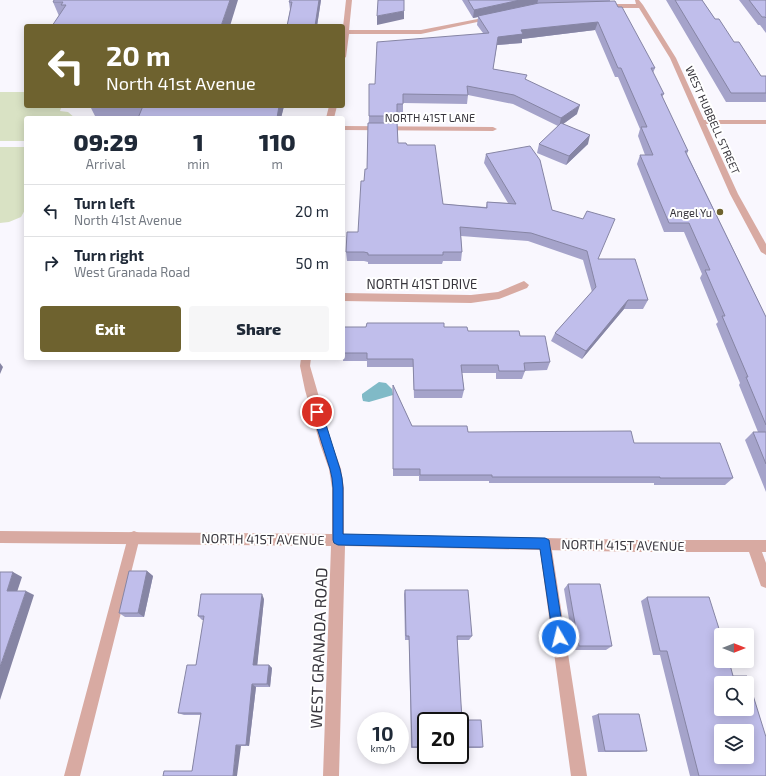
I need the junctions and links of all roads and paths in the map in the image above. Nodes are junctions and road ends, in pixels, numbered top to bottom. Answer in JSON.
{"nodes":[{"id":1,"x":349,"y":0,"type":"edge"},
{"id":2,"x":639,"y":3,"type":"edge"},
{"id":3,"x":595,"y":6,"type":"edge"},
{"id":4,"x":500,"y":16,"type":"edge"},
{"id":5,"x":347,"y":32,"type":"junction"},
{"id":6,"x":345,"y":44,"type":"edge"},
{"id":7,"x":701,"y":122,"type":"junction"},
{"id":8,"x":766,"y":122,"type":"edge"},
{"id":9,"x":345,"y":128,"type":"edge"},
{"id":10,"x":493,"y":128,"type":"dead end"},
{"id":11,"x":766,"y":252,"type":"edge"},
{"id":12,"x":524,"y":285,"type":"dead end"},
{"id":13,"x":345,"y":297,"type":"edge"},
{"id":14,"x":306,"y":360,"type":"edge"},
{"id":15,"x":0,"y":537,"type":"edge"},
{"id":16,"x":134,"y":537,"type":"junction"},
{"id":17,"x":338,"y":540,"type":"junction"},
{"id":18,"x":545,"y":544,"type":"junction"},
{"id":19,"x":760,"y":546,"type":"edge"},
{"id":20,"x":766,"y":581,"type":"edge"},
{"id":21,"x":72,"y":776,"type":"edge"},
{"id":22,"x":330,"y":776,"type":"edge"},
{"id":23,"x":579,"y":776,"type":"edge"}],
"edges":[{"from":1,"to":5,"type":"street"},
{"from":2,"to":3,"type":"street"},
{"from":2,"to":7,"type":"street","name":"WEST HUBBELL STREET"},
{"from":4,"to":5,"type":"street"},
{"from":5,"to":6,"type":"street"},
{"from":7,"to":8,"type":"street"},
{"from":7,"to":11,"type":"street","name":"WEST HUBBELL STREET"},
{"from":9,"to":10,"type":"street","name":"NORTH 41ST LANE"},
{"from":12,"to":13,"type":"street","name":"NORTH 41ST DRIVE"},
{"from":14,"to":17,"type":"street","name":"WEST GRANADA ROAD"},
{"from":15,"to":16,"type":"street","name":"NORTH 41ST AVENUE"},
{"from":16,"to":17,"type":"street","name":"NORTH 41ST AVENUE"},
{"from":16,"to":21,"type":"street"},
{"from":17,"to":18,"type":"street","name":"NORTH 41ST AVENUE"},
{"from":17,"to":22,"type":"street","name":"WEST GRANADA ROAD"},
{"from":18,"to":19,"type":"street","name":"NORTH 41ST AVENUE"},
{"from":18,"to":23,"type":"street"},
{"from":19,"to":20,"type":"street"}]}
